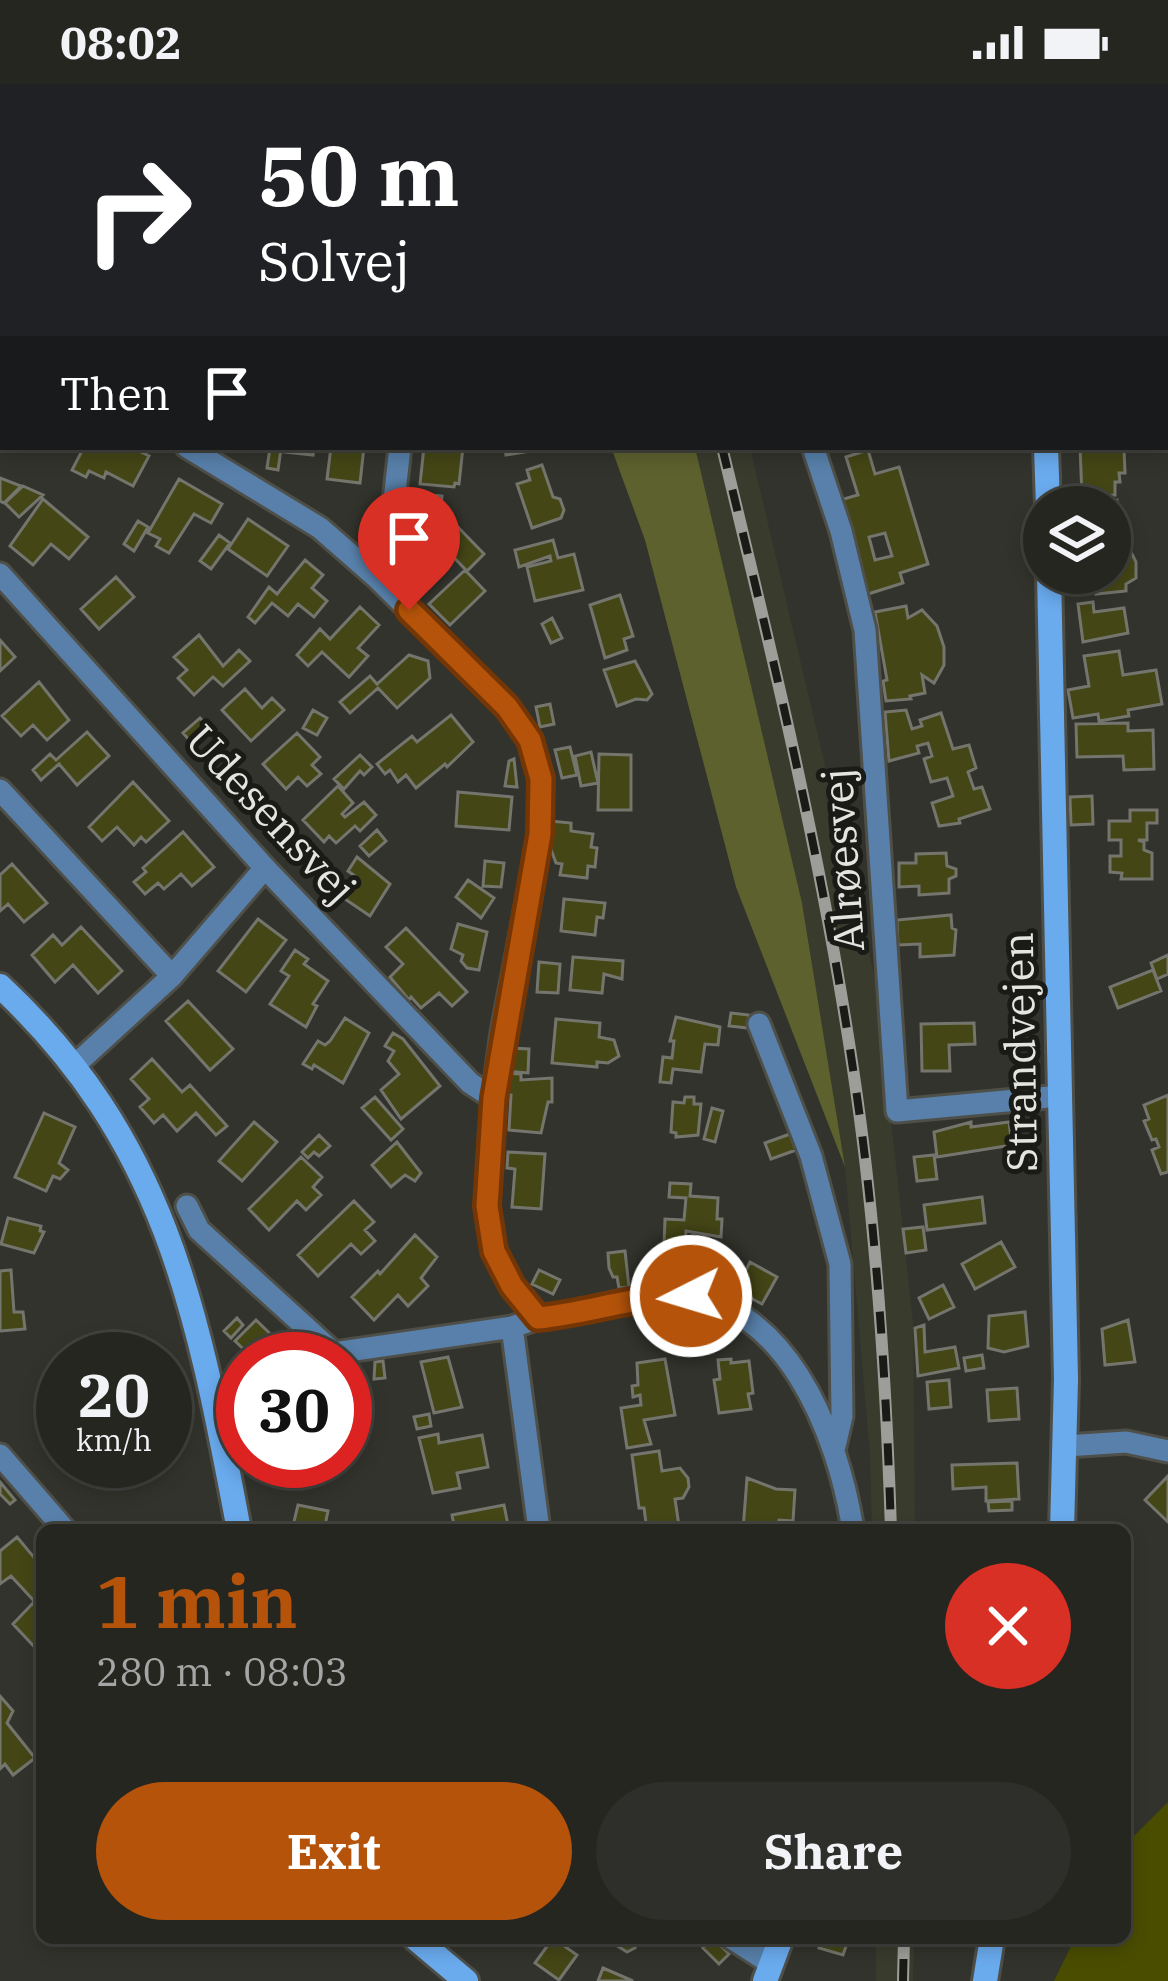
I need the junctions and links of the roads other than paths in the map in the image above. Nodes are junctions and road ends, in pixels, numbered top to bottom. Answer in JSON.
{"nodes":[{"id":1,"x":192,"y":450,"type":"edge"},
{"id":2,"x":400,"y":450,"type":"edge"},
{"id":3,"x":814,"y":450,"type":"edge"},
{"id":4,"x":1046,"y":450,"type":"edge"},
{"id":5,"x":1047,"y":486,"type":"edge"},
{"id":6,"x":0,"y":574,"type":"edge"},
{"id":7,"x":376,"y":577,"type":"junction"},
{"id":8,"x":1049,"y":594,"type":"edge"},
{"id":9,"x":0,"y":790,"type":"edge"},
{"id":10,"x":265,"y":868,"type":"junction"},
{"id":11,"x":172,"y":976,"type":"junction"},
{"id":12,"x":0,"y":986,"type":"edge"},
{"id":13,"x":759,"y":1024,"type":"dead end"},
{"id":14,"x":74,"y":1066,"type":"junction"},
{"id":15,"x":1060,"y":1096,"type":"junction"},
{"id":16,"x":494,"y":1098,"type":"junction"},
{"id":17,"x":187,"y":1206,"type":"dead end"},
{"id":18,"x":538,"y":1318,"type":"junction"},
{"id":19,"x":512,"y":1327,"type":"junction"},
{"id":20,"x":1066,"y":1446,"type":"junction"},
{"id":21,"x":835,"y":1447,"type":"junction"},
{"id":22,"x":1168,"y":1451,"type":"edge"},
{"id":23,"x":0,"y":1455,"type":"edge"},
{"id":24,"x":60,"y":1524,"type":"edge"},
{"id":25,"x":238,"y":1524,"type":"edge"},
{"id":26,"x":538,"y":1524,"type":"edge"},
{"id":27,"x":852,"y":1524,"type":"edge"},
{"id":28,"x":1062,"y":1524,"type":"edge"},
{"id":29,"x":422,"y":1944,"type":"edge"},
{"id":30,"x":738,"y":1944,"type":"edge"},
{"id":31,"x":991,"y":1944,"type":"edge"},
{"id":32,"x":768,"y":1972,"type":"edge"},
{"id":33,"x":985,"y":1980,"type":"edge"},
{"id":34,"x":466,"y":1981,"type":"edge"}],
"edges":[{"from":1,"to":7,"type":"street"},
{"from":2,"to":7,"type":"street"},
{"from":3,"to":15,"type":"street","name":"Alrøesvej"},
{"from":4,"to":5,"type":"street"},
{"from":6,"to":10,"type":"street","name":"Udesensvej"},
{"from":7,"to":16,"type":"street"},
{"from":8,"to":15,"type":"street","name":"Strandvejen"},
{"from":9,"to":11,"type":"street"},
{"from":10,"to":11,"type":"street"},
{"from":10,"to":16,"type":"street","name":"Udesensvej"},
{"from":11,"to":14,"type":"street"},
{"from":12,"to":14,"type":"street"},
{"from":13,"to":21,"type":"street"},
{"from":14,"to":25,"type":"street"},
{"from":15,"to":20,"type":"street","name":"Strandvejen"},
{"from":16,"to":18,"type":"street"},
{"from":17,"to":19,"type":"street"},
{"from":18,"to":19,"type":"street"},
{"from":18,"to":21,"type":"street"},
{"from":19,"to":26,"type":"street"},
{"from":20,"to":22,"type":"street"},
{"from":20,"to":28,"type":"street","name":"Strandvejen"},
{"from":21,"to":27,"type":"street"},
{"from":23,"to":24,"type":"street"},
{"from":29,"to":34,"type":"street"},
{"from":30,"to":32,"type":"street"},
{"from":31,"to":33,"type":"street"}]}
